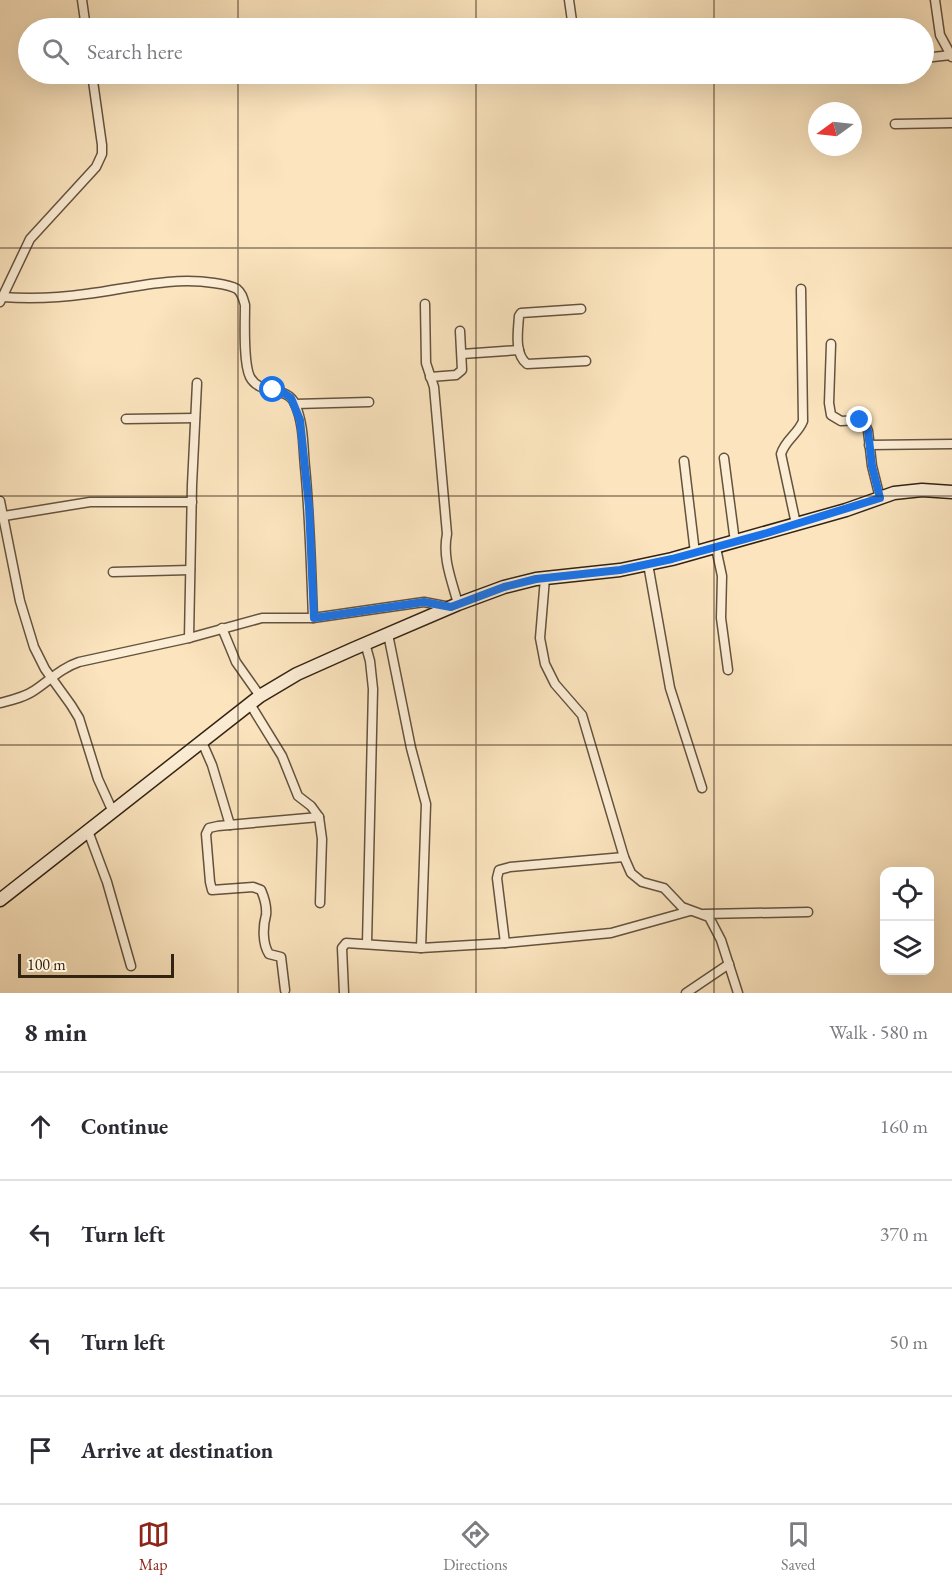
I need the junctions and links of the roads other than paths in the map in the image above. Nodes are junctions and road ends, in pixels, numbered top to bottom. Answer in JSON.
{"nodes":[{"id":1,"x":82,"y":0,"type":"edge"},
{"id":2,"x":569,"y":0,"type":"edge"},
{"id":3,"x":935,"y":0,"type":"edge"},
{"id":4,"x":85,"y":18,"type":"edge"},
{"id":5,"x":572,"y":18,"type":"edge"},
{"id":6,"x":952,"y":56,"type":"edge"},
{"id":7,"x":934,"y":57,"type":"edge"},
{"id":8,"x":93,"y":84,"type":"edge"},
{"id":9,"x":952,"y":123,"type":"edge"},
{"id":10,"x":895,"y":124,"type":"dead end"},
{"id":11,"x":801,"y":289,"type":"dead end"},
{"id":12,"x":1,"y":300,"type":"edge"},
{"id":13,"x":425,"y":304,"type":"dead end"},
{"id":14,"x":580,"y":309,"type":"dead end"},
{"id":15,"x":460,"y":331,"type":"dead end"},
{"id":16,"x":831,"y":344,"type":"dead end"},
{"id":17,"x":519,"y":350,"type":"junction"},
{"id":18,"x":462,"y":354,"type":"junction"},
{"id":19,"x":586,"y":361,"type":"dead end"},
{"id":20,"x":430,"y":377,"type":"junction"},
{"id":21,"x":196,"y":384,"type":"dead end"},
{"id":22,"x":369,"y":402,"type":"dead end"},
{"id":23,"x":295,"y":404,"type":"junction"},
{"id":24,"x":195,"y":418,"type":"junction"},
{"id":25,"x":126,"y":419,"type":"dead end"},
{"id":26,"x":951,"y":444,"type":"edge"},
{"id":27,"x":869,"y":445,"type":"junction"},
{"id":28,"x":724,"y":458,"type":"dead end"},
{"id":29,"x":684,"y":461,"type":"dead end"},
{"id":30,"x":879,"y":492,"type":"junction"},
{"id":31,"x":952,"y":492,"type":"edge"},
{"id":32,"x":0,"y":501,"type":"edge"},
{"id":33,"x":192,"y":502,"type":"junction"},
{"id":34,"x":4,"y":516,"type":"junction"},
{"id":35,"x":796,"y":524,"type":"junction"},
{"id":36,"x":735,"y":542,"type":"junction"},
{"id":37,"x":716,"y":548,"type":"junction"},
{"id":38,"x":695,"y":553,"type":"junction"},
{"id":39,"x":648,"y":564,"type":"junction"},
{"id":40,"x":190,"y":570,"type":"junction"},
{"id":41,"x":113,"y":572,"type":"dead end"},
{"id":42,"x":545,"y":578,"type":"junction"},
{"id":43,"x":454,"y":605,"type":"junction"},
{"id":44,"x":314,"y":618,"type":"junction"},
{"id":45,"x":222,"y":628,"type":"junction"},
{"id":46,"x":388,"y":634,"type":"junction"},
{"id":47,"x":189,"y":638,"type":"junction"},
{"id":48,"x":365,"y":643,"type":"junction"},
{"id":49,"x":728,"y":670,"type":"dead end"},
{"id":50,"x":51,"y":677,"type":"junction"},
{"id":51,"x":255,"y":700,"type":"junction"},
{"id":52,"x":0,"y":703,"type":"edge"},
{"id":53,"x":202,"y":742,"type":"junction"},
{"id":54,"x":702,"y":788,"type":"dead end"},
{"id":55,"x":113,"y":812,"type":"junction"},
{"id":56,"x":319,"y":817,"type":"junction"},
{"id":57,"x":230,"y":825,"type":"junction"},
{"id":58,"x":88,"y":831,"type":"junction"},
{"id":59,"x":624,"y":858,"type":"junction"},
{"id":60,"x":0,"y":900,"type":"edge"},
{"id":61,"x":320,"y":903,"type":"dead end"},
{"id":62,"x":690,"y":911,"type":"junction"},
{"id":63,"x":808,"y":912,"type":"dead end"},
{"id":64,"x":703,"y":914,"type":"junction"},
{"id":65,"x":505,"y":943,"type":"junction"},
{"id":66,"x":368,"y":944,"type":"junction"},
{"id":67,"x":421,"y":948,"type":"junction"},
{"id":68,"x":729,"y":964,"type":"junction"},
{"id":69,"x":130,"y":966,"type":"dead end"},
{"id":70,"x":285,"y":990,"type":"dead end"},
{"id":71,"x":344,"y":993,"type":"edge"},
{"id":72,"x":686,"y":993,"type":"edge"},
{"id":73,"x":738,"y":993,"type":"edge"}],
"edges":[{"from":1,"to":4,"type":"street"},
{"from":2,"to":5,"type":"street"},
{"from":3,"to":6,"type":"street"},
{"from":6,"to":7,"type":"street"},
{"from":8,"to":12,"type":"street"},
{"from":9,"to":10,"type":"street"},
{"from":11,"to":35,"type":"street"},
{"from":12,"to":23,"type":"street"},
{"from":13,"to":20,"type":"street"},
{"from":14,"to":17,"type":"street"},
{"from":15,"to":18,"type":"street"},
{"from":16,"to":27,"type":"street"},
{"from":17,"to":18,"type":"street"},
{"from":17,"to":19,"type":"street"},
{"from":18,"to":20,"type":"street"},
{"from":20,"to":43,"type":"street"},
{"from":21,"to":24,"type":"street"},
{"from":22,"to":23,"type":"street"},
{"from":23,"to":44,"type":"street"},
{"from":24,"to":25,"type":"street"},
{"from":24,"to":33,"type":"street"},
{"from":26,"to":27,"type":"street"},
{"from":27,"to":30,"type":"street"},
{"from":28,"to":36,"type":"street"},
{"from":29,"to":38,"type":"street"},
{"from":30,"to":31,"type":"main road"},
{"from":30,"to":35,"type":"main road"},
{"from":32,"to":34,"type":"street"},
{"from":33,"to":34,"type":"street"},
{"from":33,"to":40,"type":"street"},
{"from":34,"to":50,"type":"street"},
{"from":35,"to":36,"type":"main road"},
{"from":36,"to":37,"type":"main road"},
{"from":37,"to":38,"type":"main road"},
{"from":37,"to":49,"type":"street"},
{"from":38,"to":39,"type":"main road"},
{"from":39,"to":42,"type":"main road"},
{"from":39,"to":54,"type":"street"},
{"from":40,"to":41,"type":"street"},
{"from":40,"to":47,"type":"street"},
{"from":42,"to":43,"type":"main road"},
{"from":42,"to":59,"type":"street"},
{"from":43,"to":44,"type":"street"},
{"from":43,"to":46,"type":"main road"},
{"from":44,"to":45,"type":"street"},
{"from":45,"to":47,"type":"street"},
{"from":45,"to":51,"type":"street"},
{"from":46,"to":48,"type":"main road"},
{"from":46,"to":67,"type":"street"},
{"from":47,"to":50,"type":"street"},
{"from":48,"to":51,"type":"main road"},
{"from":48,"to":66,"type":"street"},
{"from":50,"to":52,"type":"street"},
{"from":50,"to":55,"type":"street"},
{"from":51,"to":53,"type":"main road"},
{"from":51,"to":56,"type":"street"},
{"from":53,"to":55,"type":"main road"},
{"from":53,"to":57,"type":"street"},
{"from":55,"to":58,"type":"main road"},
{"from":56,"to":57,"type":"street"},
{"from":56,"to":61,"type":"street"},
{"from":57,"to":70,"type":"street"},
{"from":58,"to":60,"type":"main road"},
{"from":58,"to":69,"type":"street"},
{"from":59,"to":62,"type":"street"},
{"from":59,"to":65,"type":"street"},
{"from":62,"to":64,"type":"street"},
{"from":62,"to":65,"type":"street"},
{"from":63,"to":64,"type":"street"},
{"from":64,"to":68,"type":"street"},
{"from":65,"to":67,"type":"street"},
{"from":66,"to":67,"type":"street"},
{"from":66,"to":71,"type":"street"},
{"from":68,"to":72,"type":"street"},
{"from":68,"to":73,"type":"street"}]}
